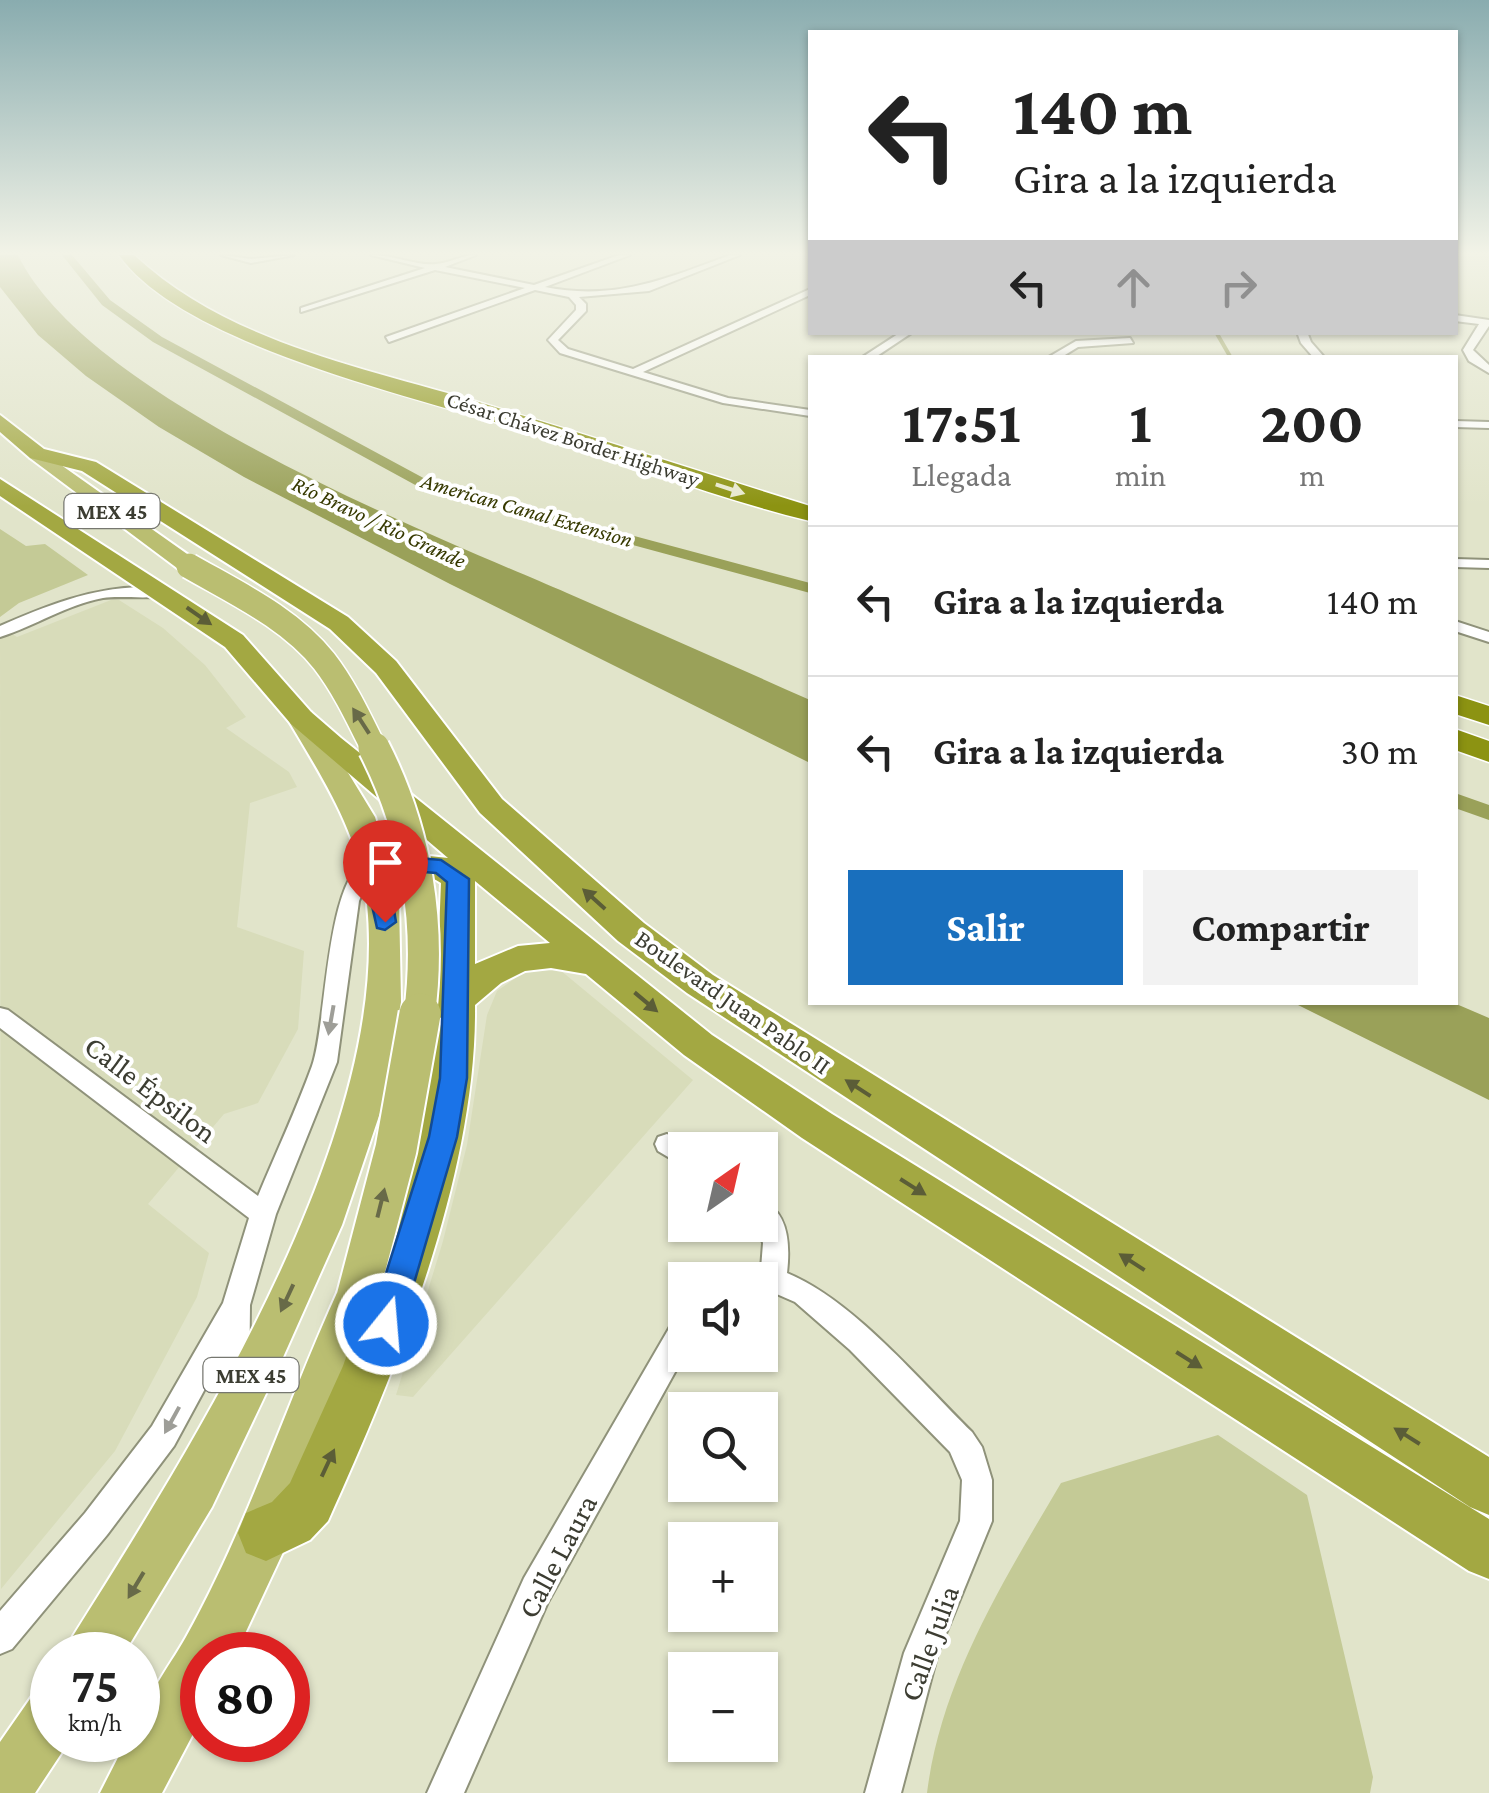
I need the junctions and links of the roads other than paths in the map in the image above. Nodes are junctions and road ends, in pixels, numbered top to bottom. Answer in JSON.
{"nodes":[{"id":1,"x":263,"y":339,"type":"edge"},
{"id":2,"x":407,"y":339,"type":"edge"},
{"id":3,"x":555,"y":339,"type":"edge"},
{"id":4,"x":706,"y":339,"type":"edge"},
{"id":5,"x":898,"y":339,"type":"edge"},
{"id":6,"x":1476,"y":339,"type":"edge"},
{"id":7,"x":1131,"y":341,"type":"edge"},
{"id":8,"x":384,"y":348,"type":"joint"},
{"id":9,"x":871,"y":355,"type":"edge"},
{"id":10,"x":1057,"y":355,"type":"edge"},
{"id":11,"x":1489,"y":370,"type":"edge"},
{"id":12,"x":632,"y":372,"type":"junction"},
{"id":13,"x":508,"y":396,"type":"dead end"},
{"id":14,"x":808,"y":413,"type":"edge"},
{"id":15,"x":0,"y":421,"type":"edge"},
{"id":16,"x":1458,"y":424,"type":"edge"},
{"id":17,"x":1489,"y":424,"type":"edge"},
{"id":18,"x":36,"y":454,"type":"junction"},
{"id":19,"x":0,"y":486,"type":"edge"},
{"id":20,"x":808,"y":513,"type":"edge"},
{"id":21,"x":1458,"y":563,"type":"edge"},
{"id":22,"x":119,"y":564,"type":"junction"},
{"id":23,"x":1489,"y":564,"type":"edge"},
{"id":24,"x":88,"y":594,"type":"junction"},
{"id":25,"x":166,"y":594,"type":"junction"},
{"id":26,"x":1458,"y":627,"type":"edge"},
{"id":27,"x":0,"y":632,"type":"edge"},
{"id":28,"x":1489,"y":637,"type":"edge"},
{"id":29,"x":1458,"y":705,"type":"edge"},
{"id":30,"x":1489,"y":716,"type":"edge"},
{"id":31,"x":301,"y":718,"type":"junction"},
{"id":32,"x":1458,"y":740,"type":"edge"},
{"id":33,"x":1489,"y":752,"type":"edge"},
{"id":34,"x":373,"y":861,"type":"junction"},
{"id":35,"x":599,"y":963,"type":"junction"},
{"id":36,"x":456,"y":1002,"type":"junction"},
{"id":37,"x":0,"y":1016,"type":"edge"},
{"id":38,"x":262,"y":1214,"type":"junction"},
{"id":39,"x":778,"y":1285,"type":"edge"},
{"id":40,"x":236,"y":1304,"type":"junction"},
{"id":41,"x":668,"y":1357,"type":"edge"},
{"id":42,"x":234,"y":1409,"type":"junction"},
{"id":43,"x":1489,"y":1488,"type":"edge"},
{"id":44,"x":266,"y":1533,"type":"junction"},
{"id":45,"x":1489,"y":1551,"type":"edge"},
{"id":46,"x":106,"y":1632,"type":"edge"},
{"id":47,"x":217,"y":1632,"type":"edge"},
{"id":48,"x":0,"y":1637,"type":"edge"},
{"id":49,"x":180,"y":1702,"type":"edge"},
{"id":50,"x":30,"y":1749,"type":"edge"},
{"id":51,"x":0,"y":1793,"type":"edge"},
{"id":52,"x":130,"y":1793,"type":"edge"},
{"id":53,"x":446,"y":1793,"type":"edge"},
{"id":54,"x":883,"y":1793,"type":"edge"}],
"edges":[{"from":1,"to":20,"type":"highway","name":"César Chávez Border Highway","one_way":true},
{"from":2,"to":8,"type":"street"},
{"from":3,"to":12,"type":"street"},
{"from":4,"to":12,"type":"street"},
{"from":5,"to":9,"type":"street"},
{"from":6,"to":11,"type":"street"},
{"from":7,"to":10,"type":"street"},
{"from":8,"to":13,"type":"highway","name":"César Chávez Border Highway"},
{"from":12,"to":14,"type":"street"},
{"from":15,"to":18,"type":"highway","number":"MEX 45"},
{"from":16,"to":17,"type":"street"},
{"from":43,"to":18,"type":"highway","name":"Boulevard Juan Pablo II","one_way":true},
{"from":44,"to":18,"type":"main road","number":"MEX 45","one_way":true,"bridge":true},
{"from":19,"to":22,"type":"highway","number":"MEX 45"},
{"from":21,"to":23,"type":"street"},
{"from":22,"to":24,"type":"street"},
{"from":22,"to":25,"type":"highway","number":"MEX 45"},
{"from":24,"to":25,"type":"street"},
{"from":24,"to":27,"type":"street"},
{"from":25,"to":31,"type":"highway","number":"MEX 45","one_way":true},
{"from":26,"to":28,"type":"street"},
{"from":29,"to":30,"type":"highway"},
{"from":31,"to":34,"type":"main road","number":"MEX 45"},
{"from":31,"to":35,"type":"highway","name":"Boulevard Juan Pablo II"},
{"from":32,"to":33,"type":"highway"},
{"from":34,"to":36,"type":"highway"},
{"from":34,"to":38,"type":"street","one_way":true},
{"from":34,"to":42,"type":"main road","number":"MEX 45","one_way":true},
{"from":35,"to":36,"type":"highway"},
{"from":35,"to":45,"type":"highway","name":"Boulevard Juan Pablo II","one_way":true},
{"from":44,"to":36,"type":"highway","one_way":true},
{"from":37,"to":38,"type":"street","name":"Calle Épsilon"},
{"from":38,"to":40,"type":"street"},
{"from":39,"to":54,"type":"street","name":"Calle Julia"},
{"from":40,"to":42,"type":"street"},
{"from":40,"to":48,"type":"street","one_way":true},
{"from":41,"to":53,"type":"street","name":"Calle Laura"},
{"from":42,"to":46,"type":"main road","number":"MEX 45","one_way":true},
{"from":44,"to":47,"type":"main road","number":"MEX 45"},
{"from":49,"to":52,"type":"main road"},
{"from":50,"to":51,"type":"main road"}]}
